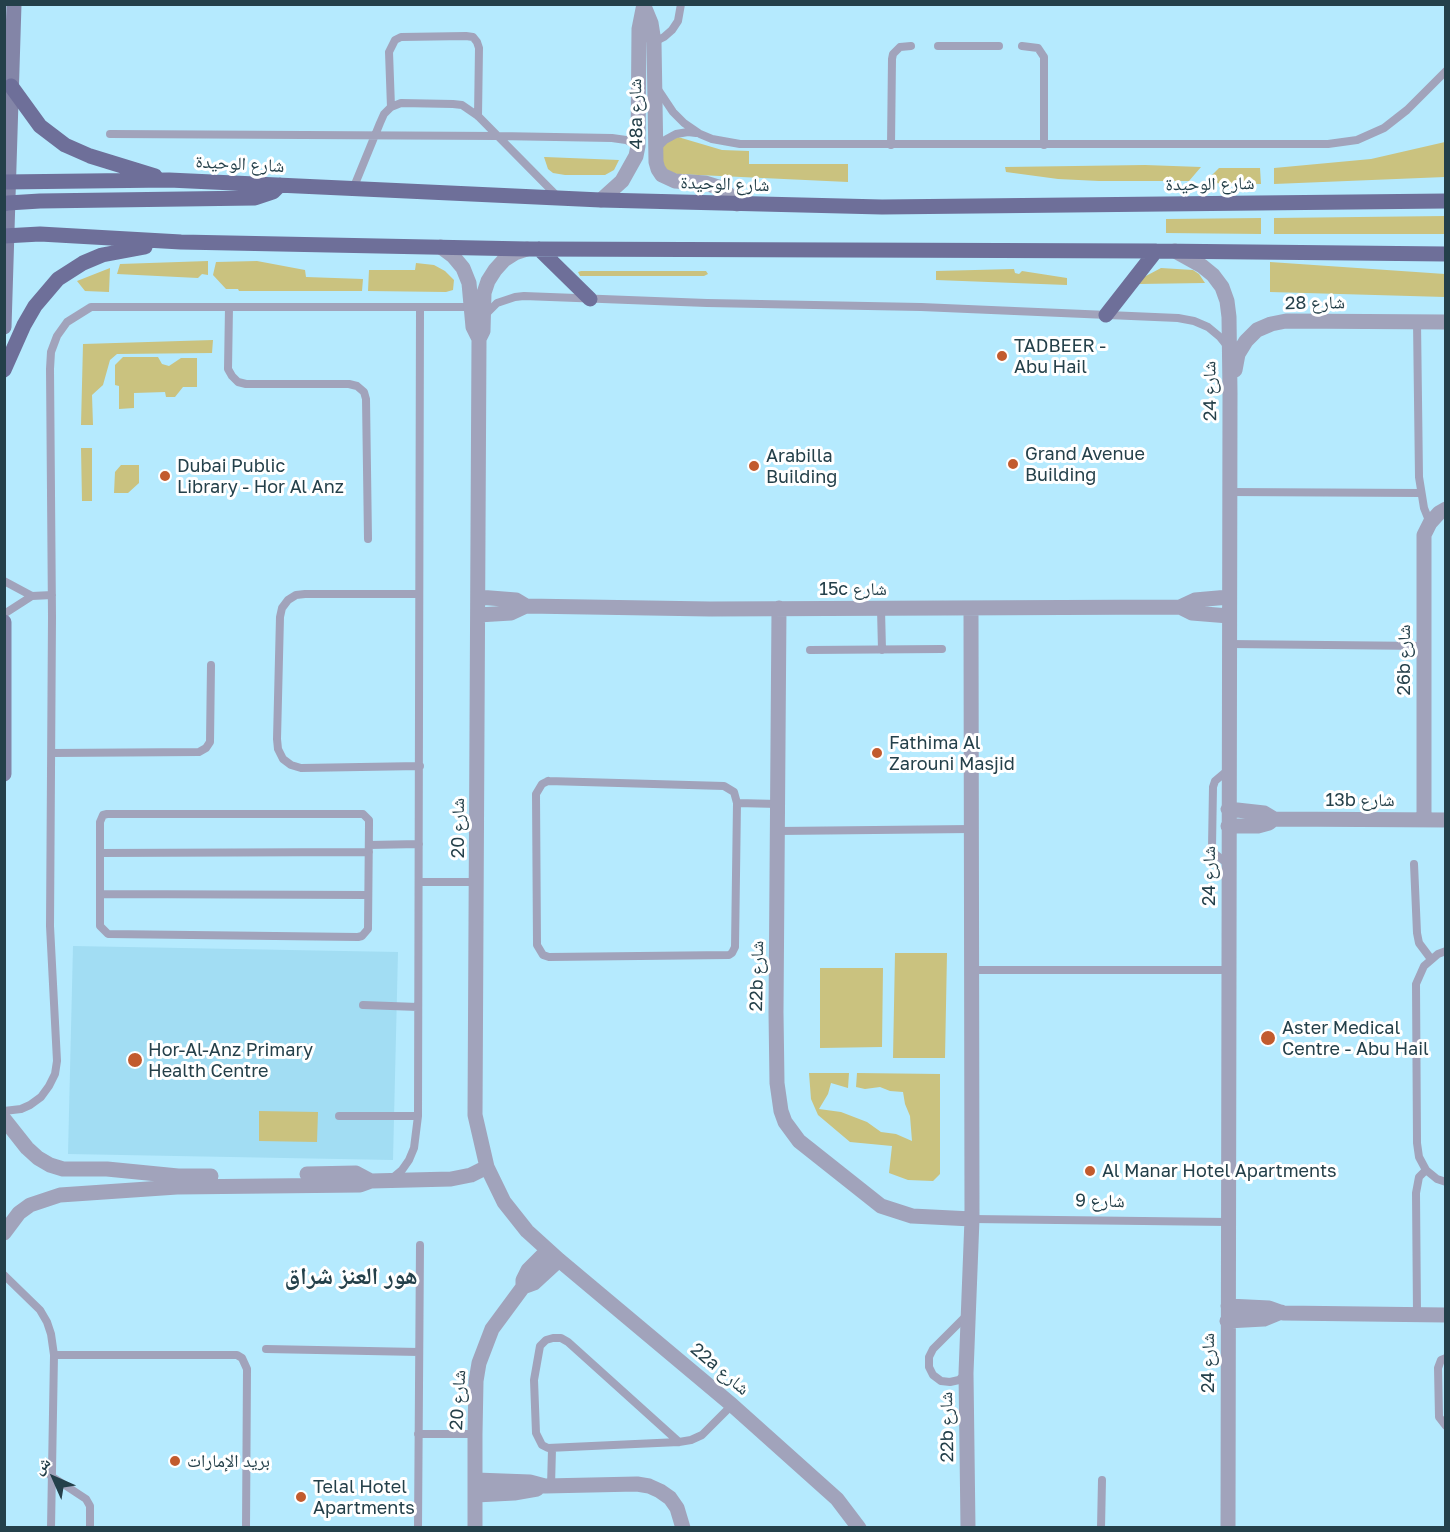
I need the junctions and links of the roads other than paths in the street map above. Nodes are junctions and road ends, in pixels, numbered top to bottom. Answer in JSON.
{"nodes":[{"id":1,"x":14,"y":4,"type":"edge"},
{"id":2,"x":681,"y":4,"type":"edge"},
{"id":3,"x":644,"y":5,"type":"edge"},
{"id":4,"x":654,"y":42,"type":"junction"},
{"id":5,"x":911,"y":46,"type":"dead end"},
{"id":6,"x":938,"y":46,"type":"dead end"},
{"id":7,"x":999,"y":46,"type":"dead end"},
{"id":8,"x":1022,"y":46,"type":"dead end"},
{"id":9,"x":1446,"y":71,"type":"edge"},
{"id":10,"x":11,"y":86,"type":"junction"},
{"id":11,"x":655,"y":86,"type":"junction"},
{"id":12,"x":392,"y":107,"type":"junction"},
{"id":13,"x":478,"y":116,"type":"junction"},
{"id":14,"x":110,"y":134,"type":"dead end"},
{"id":15,"x":700,"y":134,"type":"junction"},
{"id":16,"x":375,"y":135,"type":"junction"},
{"id":17,"x":498,"y":136,"type":"junction"},
{"id":18,"x":891,"y":145,"type":"junction"},
{"id":19,"x":1044,"y":145,"type":"junction"},
{"id":20,"x":638,"y":146,"type":"junction"},
{"id":21,"x":656,"y":148,"type":"junction"},
{"id":22,"x":169,"y":180,"type":"junction"},
{"id":23,"x":280,"y":185,"type":"junction"},
{"id":24,"x":353,"y":189,"type":"junction"},
{"id":25,"x":6,"y":193,"type":"edge"},
{"id":26,"x":558,"y":197,"type":"junction"},
{"id":27,"x":601,"y":200,"type":"junction"},
{"id":28,"x":1446,"y":201,"type":"edge"},
{"id":29,"x":736,"y":204,"type":"junction"},
{"id":30,"x":6,"y":236,"type":"edge"},
{"id":31,"x":181,"y":242,"type":"junction"},
{"id":32,"x":441,"y":247,"type":"junction"},
{"id":33,"x":533,"y":249,"type":"junction"},
{"id":34,"x":1156,"y":251,"type":"junction"},
{"id":35,"x":1175,"y":251,"type":"junction"},
{"id":36,"x":1444,"y":255,"type":"edge"},
{"id":37,"x":590,"y":299,"type":"junction"},
{"id":38,"x":230,"y":307,"type":"junction"},
{"id":39,"x":420,"y":307,"type":"junction"},
{"id":40,"x":478,"y":312,"type":"junction"},
{"id":41,"x":1106,"y":315,"type":"junction"},
{"id":42,"x":1417,"y":322,"type":"junction"},
{"id":43,"x":1446,"y":322,"type":"edge"},
{"id":44,"x":4,"y":327,"type":"edge"},
{"id":45,"x":1229,"y":349,"type":"junction"},
{"id":46,"x":4,"y":370,"type":"edge"},
{"id":47,"x":1230,"y":393,"type":"junction"},
{"id":48,"x":1230,"y":492,"type":"junction"},
{"id":49,"x":1421,"y":493,"type":"junction"},
{"id":50,"x":1446,"y":509,"type":"edge"},
{"id":51,"x":1430,"y":523,"type":"junction"},
{"id":52,"x":369,"y":539,"type":"dead end"},
{"id":53,"x":4,"y":581,"type":"edge"},
{"id":54,"x":419,"y":594,"type":"junction"},
{"id":55,"x":52,"y":595,"type":"junction"},
{"id":56,"x":32,"y":596,"type":"junction"},
{"id":57,"x":478,"y":597,"type":"junction"},
{"id":58,"x":1229,"y":597,"type":"junction"},
{"id":59,"x":526,"y":606,"type":"junction"},
{"id":60,"x":1180,"y":607,"type":"junction"},
{"id":61,"x":779,"y":608,"type":"junction"},
{"id":62,"x":881,"y":609,"type":"junction"},
{"id":63,"x":971,"y":609,"type":"junction"},
{"id":64,"x":4,"y":614,"type":"edge"},
{"id":65,"x":478,"y":615,"type":"junction"},
{"id":66,"x":1229,"y":616,"type":"junction"},
{"id":67,"x":4,"y":622,"type":"edge"},
{"id":68,"x":1229,"y":644,"type":"junction"},
{"id":69,"x":1424,"y":646,"type":"junction"},
{"id":70,"x":942,"y":649,"type":"dead end"},
{"id":71,"x":810,"y":650,"type":"dead end"},
{"id":72,"x":882,"y":650,"type":"junction"},
{"id":73,"x":211,"y":665,"type":"dead end"},
{"id":74,"x":52,"y":753,"type":"junction"},
{"id":75,"x":420,"y":766,"type":"junction"},
{"id":76,"x":1228,"y":770,"type":"junction"},
{"id":77,"x":4,"y":774,"type":"edge"},
{"id":78,"x":737,"y":803,"type":"junction"},
{"id":79,"x":778,"y":804,"type":"junction"},
{"id":80,"x":1228,"y":809,"type":"junction"},
{"id":81,"x":1274,"y":819,"type":"junction"},
{"id":82,"x":1424,"y":820,"type":"junction"},
{"id":83,"x":1446,"y":820,"type":"edge"},
{"id":84,"x":1228,"y":826,"type":"junction"},
{"id":85,"x":971,"y":829,"type":"junction"},
{"id":86,"x":778,"y":831,"type":"junction"},
{"id":87,"x":419,"y":844,"type":"junction"},
{"id":88,"x":369,"y":849,"type":"junction"},
{"id":89,"x":100,"y":853,"type":"junction"},
{"id":90,"x":1228,"y":864,"type":"junction"},
{"id":91,"x":1414,"y":864,"type":"dead end"},
{"id":92,"x":419,"y":882,"type":"junction"},
{"id":93,"x":477,"y":882,"type":"junction"},
{"id":94,"x":100,"y":894,"type":"junction"},
{"id":95,"x":368,"y":895,"type":"junction"},
{"id":96,"x":1446,"y":951,"type":"edge"},
{"id":97,"x":1431,"y":959,"type":"junction"},
{"id":98,"x":972,"y":970,"type":"junction"},
{"id":99,"x":1228,"y":970,"type":"junction"},
{"id":100,"x":363,"y":1005,"type":"dead end"},
{"id":101,"x":418,"y":1007,"type":"junction"},
{"id":102,"x":4,"y":1111,"type":"edge"},
{"id":103,"x":339,"y":1116,"type":"dead end"},
{"id":104,"x":418,"y":1116,"type":"junction"},
{"id":105,"x":4,"y":1119,"type":"edge"},
{"id":106,"x":487,"y":1167,"type":"junction"},
{"id":107,"x":1426,"y":1170,"type":"junction"},
{"id":108,"x":390,"y":1180,"type":"junction"},
{"id":109,"x":370,"y":1181,"type":"junction"},
{"id":110,"x":1446,"y":1182,"type":"edge"},
{"id":111,"x":972,"y":1219,"type":"junction"},
{"id":112,"x":1228,"y":1222,"type":"junction"},
{"id":113,"x":4,"y":1233,"type":"edge"},
{"id":114,"x":420,"y":1245,"type":"dead end"},
{"id":115,"x":553,"y":1255,"type":"junction"},
{"id":116,"x":4,"y":1275,"type":"edge"},
{"id":117,"x":969,"y":1313,"type":"junction"},
{"id":118,"x":1228,"y":1313,"type":"junction"},
{"id":119,"x":1417,"y":1314,"type":"junction"},
{"id":120,"x":1446,"y":1315,"type":"edge"},
{"id":121,"x":266,"y":1349,"type":"dead end"},
{"id":122,"x":419,"y":1352,"type":"junction"},
{"id":123,"x":54,"y":1355,"type":"junction"},
{"id":124,"x":1445,"y":1357,"type":"edge"},
{"id":125,"x":966,"y":1373,"type":"junction"},
{"id":126,"x":732,"y":1405,"type":"junction"},
{"id":127,"x":1446,"y":1426,"type":"edge"},
{"id":128,"x":418,"y":1434,"type":"junction"},
{"id":129,"x":475,"y":1434,"type":"junction"},
{"id":130,"x":679,"y":1442,"type":"junction"},
{"id":131,"x":552,"y":1449,"type":"junction"},
{"id":132,"x":51,"y":1476,"type":"junction"},
{"id":133,"x":1102,"y":1480,"type":"dead end"},
{"id":134,"x":548,"y":1486,"type":"junction"},
{"id":135,"x":476,"y":1487,"type":"junction"},
{"id":136,"x":51,"y":1527,"type":"edge"},
{"id":137,"x":90,"y":1527,"type":"edge"},
{"id":138,"x":246,"y":1527,"type":"edge"},
{"id":139,"x":418,"y":1527,"type":"edge"},
{"id":140,"x":476,"y":1527,"type":"edge"},
{"id":141,"x":683,"y":1527,"type":"edge"},
{"id":142,"x":859,"y":1527,"type":"edge"},
{"id":143,"x":968,"y":1527,"type":"edge"},
{"id":144,"x":1101,"y":1527,"type":"edge"},
{"id":145,"x":1228,"y":1527,"type":"edge"}],
"edges":[{"from":1,"to":10,"type":"street"},
{"from":2,"to":4,"type":"lane"},
{"from":3,"to":4,"type":"street","name":"48a شارع"},
{"from":3,"to":20,"type":"street","name":"48a شارع"},
{"from":4,"to":11,"type":"street","name":"48a شارع"},
{"from":5,"to":18,"type":"lane"},
{"from":6,"to":7,"type":"lane"},
{"from":8,"to":19,"type":"lane"},
{"from":9,"to":19,"type":"lane"},
{"from":10,"to":22,"type":"main road"},
{"from":10,"to":25,"type":"street"},
{"from":11,"to":15,"type":"lane"},
{"from":11,"to":21,"type":"street","name":"48a شارع"},
{"from":12,"to":13,"type":"lane"},
{"from":12,"to":13,"type":"lane"},
{"from":12,"to":16,"type":"lane"},
{"from":13,"to":17,"type":"lane"},
{"from":14,"to":16,"type":"lane"},
{"from":15,"to":18,"type":"lane"},
{"from":15,"to":21,"type":"lane"},
{"from":16,"to":17,"type":"lane"},
{"from":16,"to":24,"type":"lane"},
{"from":17,"to":20,"type":"lane"},
{"from":17,"to":26,"type":"lane"},
{"from":18,"to":19,"type":"lane"},
{"from":20,"to":27,"type":"street","name":"48a شارع"},
{"from":21,"to":29,"type":"street","name":"48a شارع"},
{"from":22,"to":23,"type":"main road","name":"شارع الوحيدة"},
{"from":22,"to":25,"type":"main road","name":"شارع الوحيدة"},
{"from":23,"to":24,"type":"main road","name":"شارع الوحيدة"},
{"from":23,"to":25,"type":"main road"},
{"from":24,"to":26,"type":"main road","name":"شارع الوحيدة"},
{"from":25,"to":30,"type":"street"},
{"from":26,"to":27,"type":"main road","name":"شارع الوحيدة"},
{"from":27,"to":29,"type":"main road","name":"شارع الوحيدة"},
{"from":28,"to":29,"type":"main road","name":"شارع الوحيدة"},
{"from":30,"to":31,"type":"main road"},
{"from":30,"to":44,"type":"street"},
{"from":31,"to":32,"type":"main road"},
{"from":31,"to":46,"type":"main road"},
{"from":32,"to":33,"type":"main road"},
{"from":32,"to":40,"type":"street","name":"شارع 20"},
{"from":33,"to":34,"type":"main road"},
{"from":33,"to":37,"type":"main road"},
{"from":33,"to":40,"type":"street","name":"شارع 20"},
{"from":34,"to":35,"type":"main road"},
{"from":34,"to":41,"type":"main road"},
{"from":35,"to":36,"type":"main road"},
{"from":35,"to":45,"type":"street","name":"شارع 24"},
{"from":37,"to":40,"type":"lane"},
{"from":37,"to":41,"type":"lane"},
{"from":38,"to":39,"type":"lane"},
{"from":38,"to":52,"type":"lane"},
{"from":38,"to":55,"type":"lane"},
{"from":39,"to":40,"type":"lane"},
{"from":39,"to":54,"type":"lane"},
{"from":40,"to":57,"type":"street","name":"شارع 20"},
{"from":41,"to":45,"type":"lane"},
{"from":42,"to":43,"type":"street","name":"شارع 28"},
{"from":42,"to":47,"type":"street","name":"شارع 28"},
{"from":42,"to":49,"type":"lane"},
{"from":45,"to":47,"type":"street","name":"شارع 24"},
{"from":47,"to":48,"type":"street","name":"شارع 24"},
{"from":48,"to":49,"type":"lane"},
{"from":48,"to":58,"type":"street","name":"شارع 24"},
{"from":49,"to":51,"type":"lane"},
{"from":50,"to":51,"type":"street"},
{"from":51,"to":69,"type":"street","name":"26b شارع"},
{"from":53,"to":56,"type":"lane"},
{"from":54,"to":75,"type":"lane"},
{"from":54,"to":75,"type":"lane"},
{"from":55,"to":56,"type":"lane"},
{"from":55,"to":74,"type":"lane"},
{"from":56,"to":64,"type":"lane"},
{"from":57,"to":59,"type":"street","name":"15c شارع"},
{"from":57,"to":65,"type":"street","name":"شارع 20"},
{"from":58,"to":60,"type":"street","name":"15c شارع"},
{"from":58,"to":66,"type":"street","name":"شارع 24"},
{"from":59,"to":61,"type":"street","name":"15c شارع"},
{"from":59,"to":65,"type":"street","name":"15c شارع"},
{"from":60,"to":63,"type":"street","name":"15c شارع"},
{"from":60,"to":66,"type":"street","name":"15c شارع"},
{"from":61,"to":62,"type":"street","name":"15c شارع"},
{"from":61,"to":79,"type":"street","name":"22b شارع"},
{"from":62,"to":63,"type":"street","name":"15c شارع"},
{"from":62,"to":72,"type":"lane"},
{"from":63,"to":85,"type":"street","name":"22b شارع"},
{"from":65,"to":93,"type":"street","name":"شارع 20"},
{"from":66,"to":68,"type":"street","name":"شارع 24"},
{"from":67,"to":77,"type":"street"},
{"from":68,"to":69,"type":"lane"},
{"from":68,"to":76,"type":"street","name":"شارع 24"},
{"from":69,"to":82,"type":"street","name":"26b شارع"},
{"from":70,"to":72,"type":"lane"},
{"from":71,"to":72,"type":"lane"},
{"from":73,"to":74,"type":"lane"},
{"from":74,"to":102,"type":"lane"},
{"from":75,"to":87,"type":"lane"},
{"from":76,"to":80,"type":"street","name":"شارع 24"},
{"from":76,"to":90,"type":"lane"},
{"from":78,"to":78,"type":"lane"},
{"from":78,"to":79,"type":"lane"},
{"from":79,"to":86,"type":"street","name":"22b شارع"},
{"from":80,"to":81,"type":"street","name":"13b شارع"},
{"from":80,"to":84,"type":"street","name":"شارع 24"},
{"from":81,"to":82,"type":"street","name":"13b شارع"},
{"from":81,"to":84,"type":"street","name":"13b شارع"},
{"from":82,"to":83,"type":"street","name":"13b شارع"},
{"from":84,"to":90,"type":"street","name":"شارع 24"},
{"from":85,"to":86,"type":"lane"},
{"from":85,"to":98,"type":"street","name":"22b شارع"},
{"from":86,"to":111,"type":"street","name":"22b شارع"},
{"from":87,"to":88,"type":"lane"},
{"from":87,"to":92,"type":"lane"},
{"from":88,"to":89,"type":"lane"},
{"from":88,"to":89,"type":"lane"},
{"from":88,"to":95,"type":"lane"},
{"from":89,"to":94,"type":"lane"},
{"from":90,"to":99,"type":"street","name":"شارع 24"},
{"from":91,"to":97,"type":"lane"},
{"from":92,"to":93,"type":"lane"},
{"from":92,"to":101,"type":"lane"},
{"from":93,"to":106,"type":"street","name":"شارع 20"},
{"from":94,"to":95,"type":"lane"},
{"from":94,"to":95,"type":"lane"},
{"from":96,"to":97,"type":"lane"},
{"from":97,"to":107,"type":"lane"},
{"from":98,"to":99,"type":"lane"},
{"from":98,"to":111,"type":"street","name":"22b شارع"},
{"from":99,"to":112,"type":"street","name":"شارع 24"},
{"from":100,"to":101,"type":"lane"},
{"from":101,"to":104,"type":"lane"},
{"from":103,"to":104,"type":"lane"},
{"from":104,"to":108,"type":"lane"},
{"from":105,"to":109,"type":"street"},
{"from":106,"to":108,"type":"street"},
{"from":106,"to":115,"type":"street","name":"شارع 20"},
{"from":107,"to":110,"type":"lane"},
{"from":107,"to":119,"type":"lane"},
{"from":108,"to":109,"type":"street"},
{"from":109,"to":113,"type":"street"},
{"from":111,"to":112,"type":"lane","name":"شارع 9"},
{"from":111,"to":117,"type":"street","name":"22b شارع"},
{"from":112,"to":118,"type":"street","name":"شارع 24"},
{"from":114,"to":122,"type":"lane"},
{"from":115,"to":126,"type":"street","name":"22a شارع"},
{"from":115,"to":129,"type":"street","name":"شارع 20"},
{"from":116,"to":123,"type":"lane"},
{"from":117,"to":125,"type":"street","name":"22b شارع"},
{"from":117,"to":125,"type":"lane"},
{"from":118,"to":119,"type":"street"},
{"from":118,"to":145,"type":"street","name":"شارع 24"},
{"from":119,"to":120,"type":"street"},
{"from":121,"to":122,"type":"lane"},
{"from":122,"to":128,"type":"lane"},
{"from":123,"to":132,"type":"lane"},
{"from":123,"to":138,"type":"lane"},
{"from":124,"to":127,"type":"lane"},
{"from":125,"to":143,"type":"street","name":"22b شارع"},
{"from":126,"to":130,"type":"lane"},
{"from":126,"to":142,"type":"street","name":"22a شارع"},
{"from":128,"to":129,"type":"lane"},
{"from":128,"to":139,"type":"lane"},
{"from":129,"to":135,"type":"street","name":"شارع 20"},
{"from":130,"to":131,"type":"lane"},
{"from":130,"to":131,"type":"lane"},
{"from":131,"to":134,"type":"lane"},
{"from":132,"to":136,"type":"lane"},
{"from":132,"to":137,"type":"lane"},
{"from":133,"to":144,"type":"lane"},
{"from":134,"to":135,"type":"street"},
{"from":134,"to":141,"type":"street"},
{"from":135,"to":140,"type":"street","name":"شارع 20"}]}
